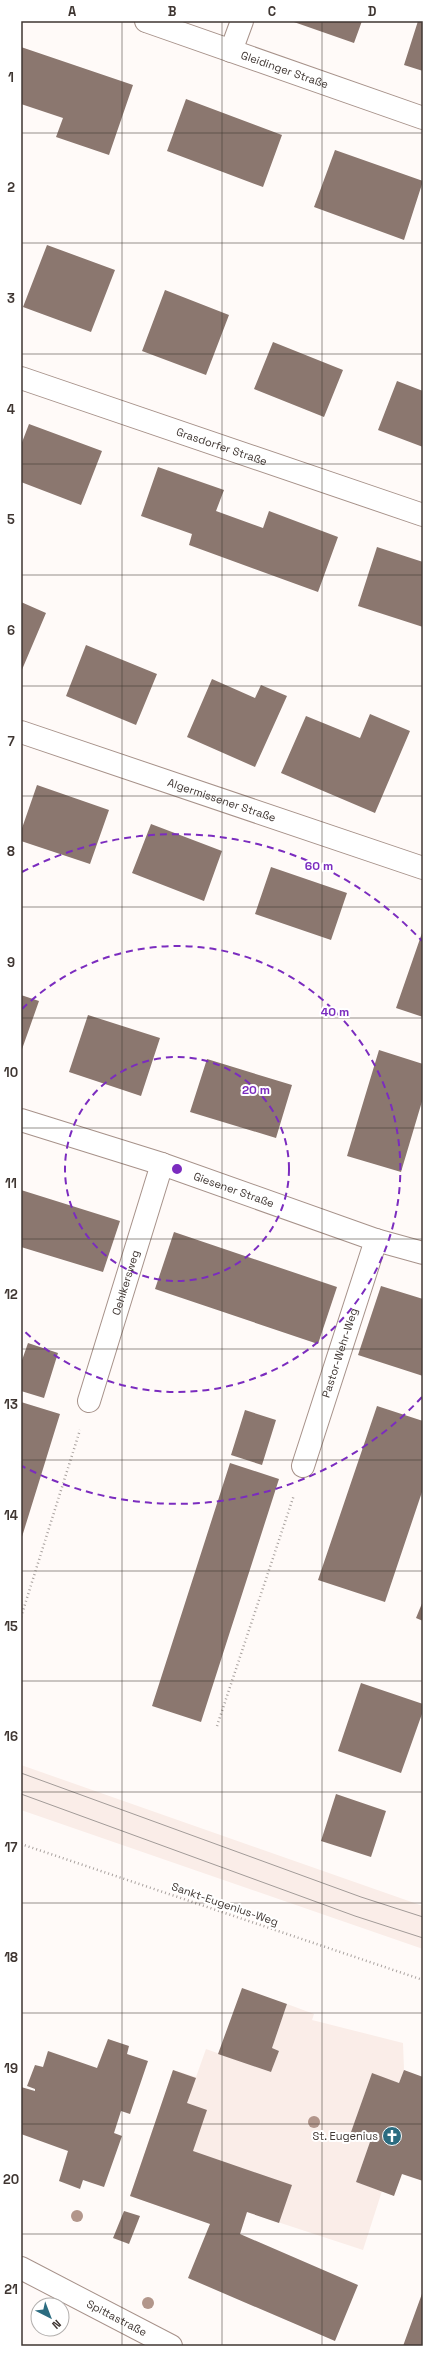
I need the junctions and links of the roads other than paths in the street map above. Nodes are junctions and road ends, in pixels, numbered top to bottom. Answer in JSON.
{"nodes":[{"id":1,"x":146,"y":21,"type":"edge"},
{"id":2,"x":242,"y":21,"type":"edge"},
{"id":3,"x":232,"y":51,"type":"junction"},
{"id":4,"x":423,"y":118,"type":"edge"},
{"id":5,"x":21,"y":378,"type":"edge"},
{"id":6,"x":423,"y":515,"type":"edge"},
{"id":7,"x":21,"y":732,"type":"edge"},
{"id":8,"x":423,"y":868,"type":"edge"},
{"id":9,"x":21,"y":1120,"type":"edge"},
{"id":10,"x":162,"y":1164,"type":"junction"},
{"id":11,"x":376,"y":1240,"type":"junction"},
{"id":12,"x":421,"y":1247,"type":"edge"},
{"id":13,"x":89,"y":1401,"type":"road end"},
{"id":14,"x":303,"y":1466,"type":"road end"},
{"id":15,"x":21,"y":2268,"type":"edge"},
{"id":16,"x":171,"y":2346,"type":"edge"}],
"edges":[{"from":1,"to":3,"type":"street","name":"Gleidinger Straße"},
{"from":2,"to":3,"type":"street"},
{"from":3,"to":4,"type":"street","name":"Gleidinger Straße"},
{"from":5,"to":6,"type":"street","name":"Grasdorfer Straße"},
{"from":7,"to":8,"type":"street","name":"Algermissener Straße"},
{"from":9,"to":10,"type":"street","name":"Giesener Straße"},
{"from":10,"to":11,"type":"street","name":"Giesener Straße"},
{"from":10,"to":13,"type":"street","name":"Oehlkersweg"},
{"from":11,"to":12,"type":"street","name":"Giesener Straße"},
{"from":11,"to":14,"type":"street","name":"Pastor-Wehr-Weg"},
{"from":15,"to":16,"type":"street","name":"Spittastraße"}]}
